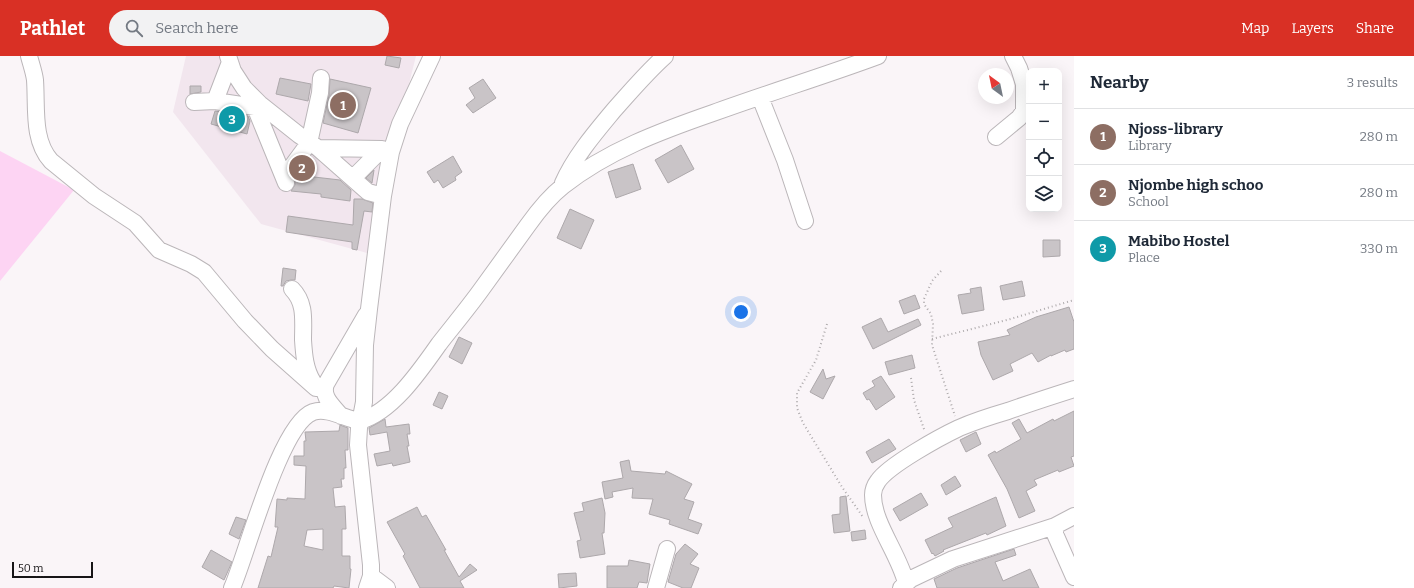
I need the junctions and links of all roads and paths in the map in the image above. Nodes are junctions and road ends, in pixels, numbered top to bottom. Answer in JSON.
{"nodes":[{"id":1,"x":29,"y":56,"type":"edge"},
{"id":2,"x":432,"y":56,"type":"edge"},
{"id":3,"x":665,"y":56,"type":"edge"},
{"id":4,"x":878,"y":56,"type":"edge"},
{"id":5,"x":1013,"y":56,"type":"edge"},
{"id":6,"x":229,"y":59,"type":"edge"},
{"id":7,"x":321,"y":78,"type":"dead end"},
{"id":8,"x":760,"y":96,"type":"junction"},
{"id":9,"x":194,"y":102,"type":"dead end"},
{"id":10,"x":215,"y":102,"type":"junction"},
{"id":11,"x":258,"y":105,"type":"junction"},
{"id":12,"x":996,"y":137,"type":"dead end"},
{"id":13,"x":314,"y":145,"type":"junction"},
{"id":14,"x":387,"y":151,"type":"junction"},
{"id":15,"x":353,"y":178,"type":"junction"},
{"id":16,"x":562,"y":187,"type":"junction"},
{"id":17,"x":383,"y":196,"type":"junction"},
{"id":18,"x":805,"y":221,"type":"dead end"},
{"id":19,"x":941,"y":271,"type":"dead end"},
{"id":20,"x":292,"y":289,"type":"dead end"},
{"id":21,"x":1074,"y":300,"type":"edge"},
{"id":22,"x":369,"y":309,"type":"junction"},
{"id":23,"x":827,"y":324,"type":"dead end"},
{"id":24,"x":932,"y":339,"type":"junction"},
{"id":25,"x":911,"y":378,"type":"dead end"},
{"id":26,"x":1074,"y":389,"type":"edge"},
{"id":27,"x":321,"y":393,"type":"junction"},
{"id":28,"x":341,"y":416,"type":"junction"},
{"id":29,"x":360,"y":422,"type":"junction"},
{"id":30,"x":958,"y":428,"type":"junction"},
{"id":31,"x":929,"y":444,"type":"junction"},
{"id":32,"x":1074,"y":516,"type":"edge"},
{"id":33,"x":866,"y":520,"type":"dead end"},
{"id":34,"x":1055,"y":526,"type":"junction"},
{"id":35,"x":667,"y":549,"type":"dead end"},
{"id":36,"x":1074,"y":577,"type":"edge"},
{"id":37,"x":369,"y":582,"type":"edge"},
{"id":38,"x":904,"y":586,"type":"edge"},
{"id":39,"x":232,"y":588,"type":"edge"},
{"id":40,"x":387,"y":588,"type":"edge"},
{"id":41,"x":656,"y":588,"type":"edge"}],
"edges":[{"from":1,"to":27,"type":"street"},
{"from":2,"to":14,"type":"street"},
{"from":3,"to":16,"type":"street"},
{"from":4,"to":8,"type":"street"},
{"from":5,"to":12,"type":"street"},
{"from":6,"to":10,"type":"street"},
{"from":6,"to":11,"type":"street"},
{"from":7,"to":13,"type":"street"},
{"from":8,"to":16,"type":"street"},
{"from":8,"to":18,"type":"street"},
{"from":9,"to":10,"type":"street"},
{"from":10,"to":11,"type":"street"},
{"from":11,"to":13,"type":"street"},
{"from":11,"to":13,"type":"street"},
{"from":13,"to":14,"type":"street"},
{"from":13,"to":15,"type":"street"},
{"from":14,"to":15,"type":"street"},
{"from":14,"to":17,"type":"street"},
{"from":15,"to":17,"type":"street"},
{"from":16,"to":29,"type":"street"},
{"from":17,"to":22,"type":"street"},
{"from":19,"to":24,"type":"path"},
{"from":20,"to":27,"type":"street"},
{"from":21,"to":24,"type":"path"},
{"from":22,"to":27,"type":"street"},
{"from":22,"to":29,"type":"street"},
{"from":23,"to":33,"type":"path"},
{"from":24,"to":30,"type":"path"},
{"from":25,"to":31,"type":"path"},
{"from":26,"to":30,"type":"street"},
{"from":27,"to":28,"type":"street"},
{"from":28,"to":29,"type":"street"},
{"from":28,"to":39,"type":"street"},
{"from":29,"to":37,"type":"street"},
{"from":30,"to":31,"type":"street"},
{"from":31,"to":38,"type":"street"},
{"from":32,"to":34,"type":"street"},
{"from":34,"to":36,"type":"street"},
{"from":34,"to":38,"type":"street"},
{"from":35,"to":41,"type":"street"},
{"from":37,"to":40,"type":"street"}]}
